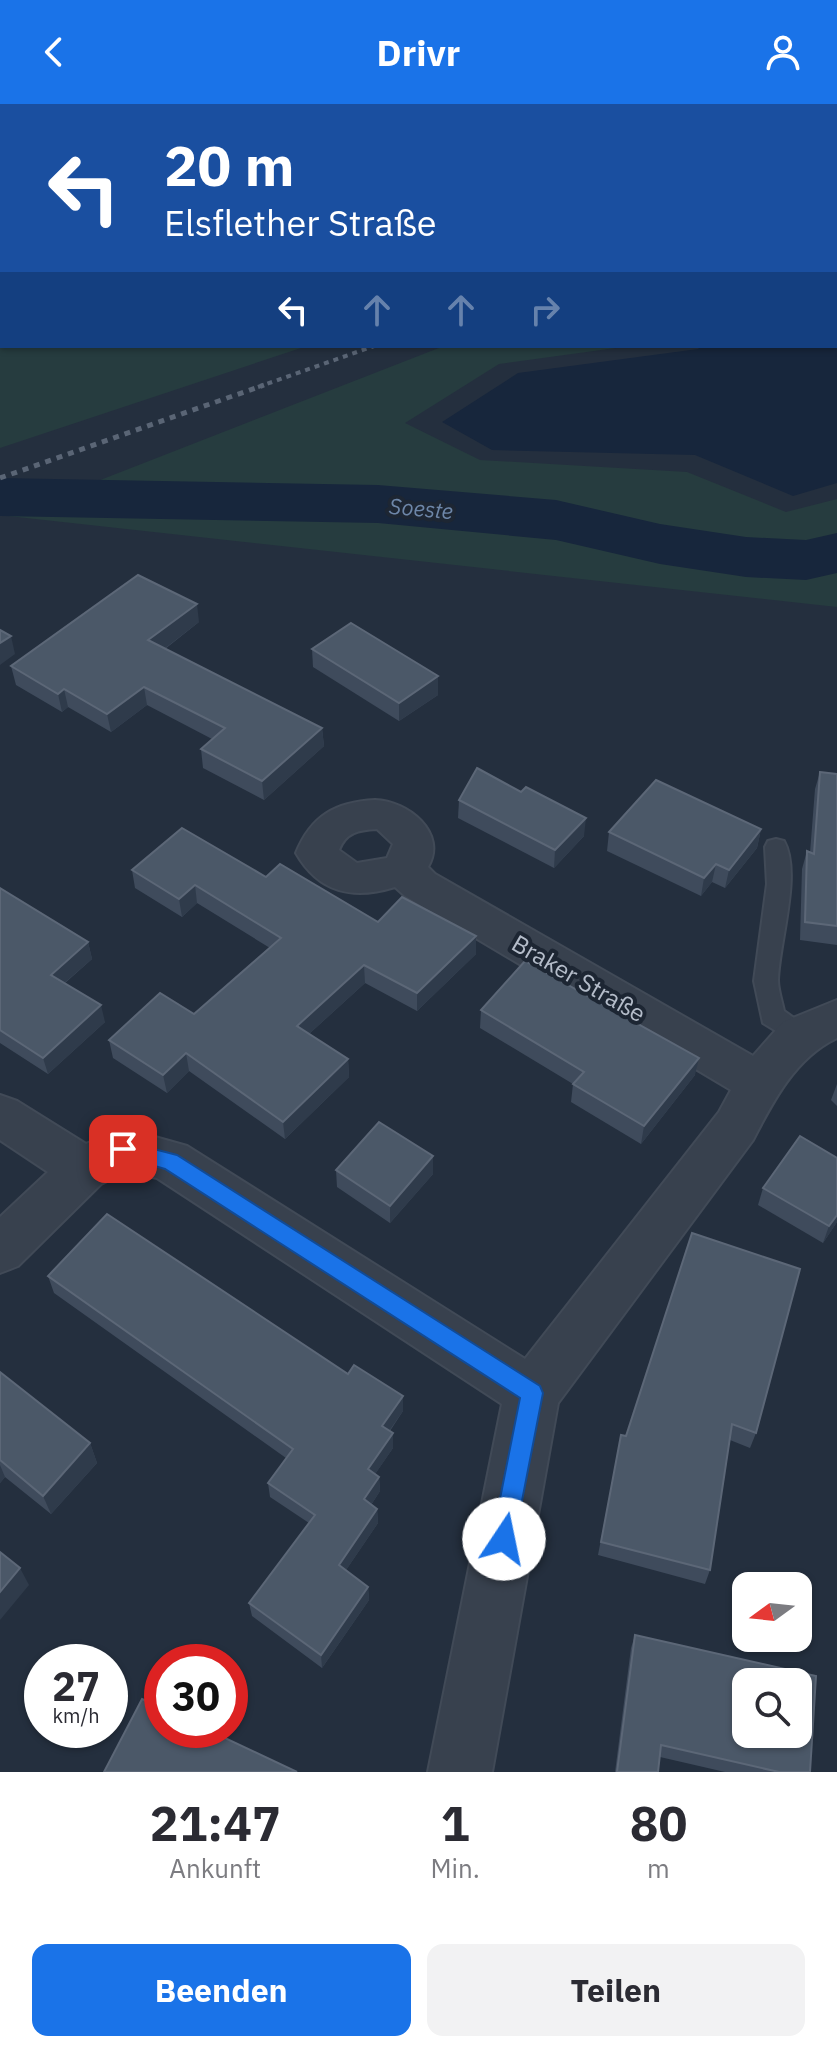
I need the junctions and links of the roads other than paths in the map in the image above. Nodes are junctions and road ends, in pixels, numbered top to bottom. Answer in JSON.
{"nodes":[{"id":1,"x":776,"y":847,"type":"dead end"},
{"id":2,"x":402,"y":869,"type":"dead end"},
{"id":3,"x":818,"y":1026,"type":"edge"},
{"id":4,"x":759,"y":1083,"type":"junction"},
{"id":5,"x":0,"y":1115,"type":"edge"},
{"id":6,"x":84,"y":1169,"type":"junction"},
{"id":7,"x":0,"y":1250,"type":"edge"},
{"id":8,"x":532,"y":1393,"type":"junction"},
{"id":9,"x":460,"y":1772,"type":"edge"}],
"edges":[{"from":1,"to":3,"type":"lane"},
{"from":2,"to":4,"type":"street","name":"Braker Straße"},
{"from":3,"to":4,"type":"street"},
{"from":4,"to":8,"type":"street"},
{"from":5,"to":6,"type":"street"},
{"from":6,"to":7,"type":"street"},
{"from":6,"to":8,"type":"street"},
{"from":8,"to":9,"type":"street"}]}
